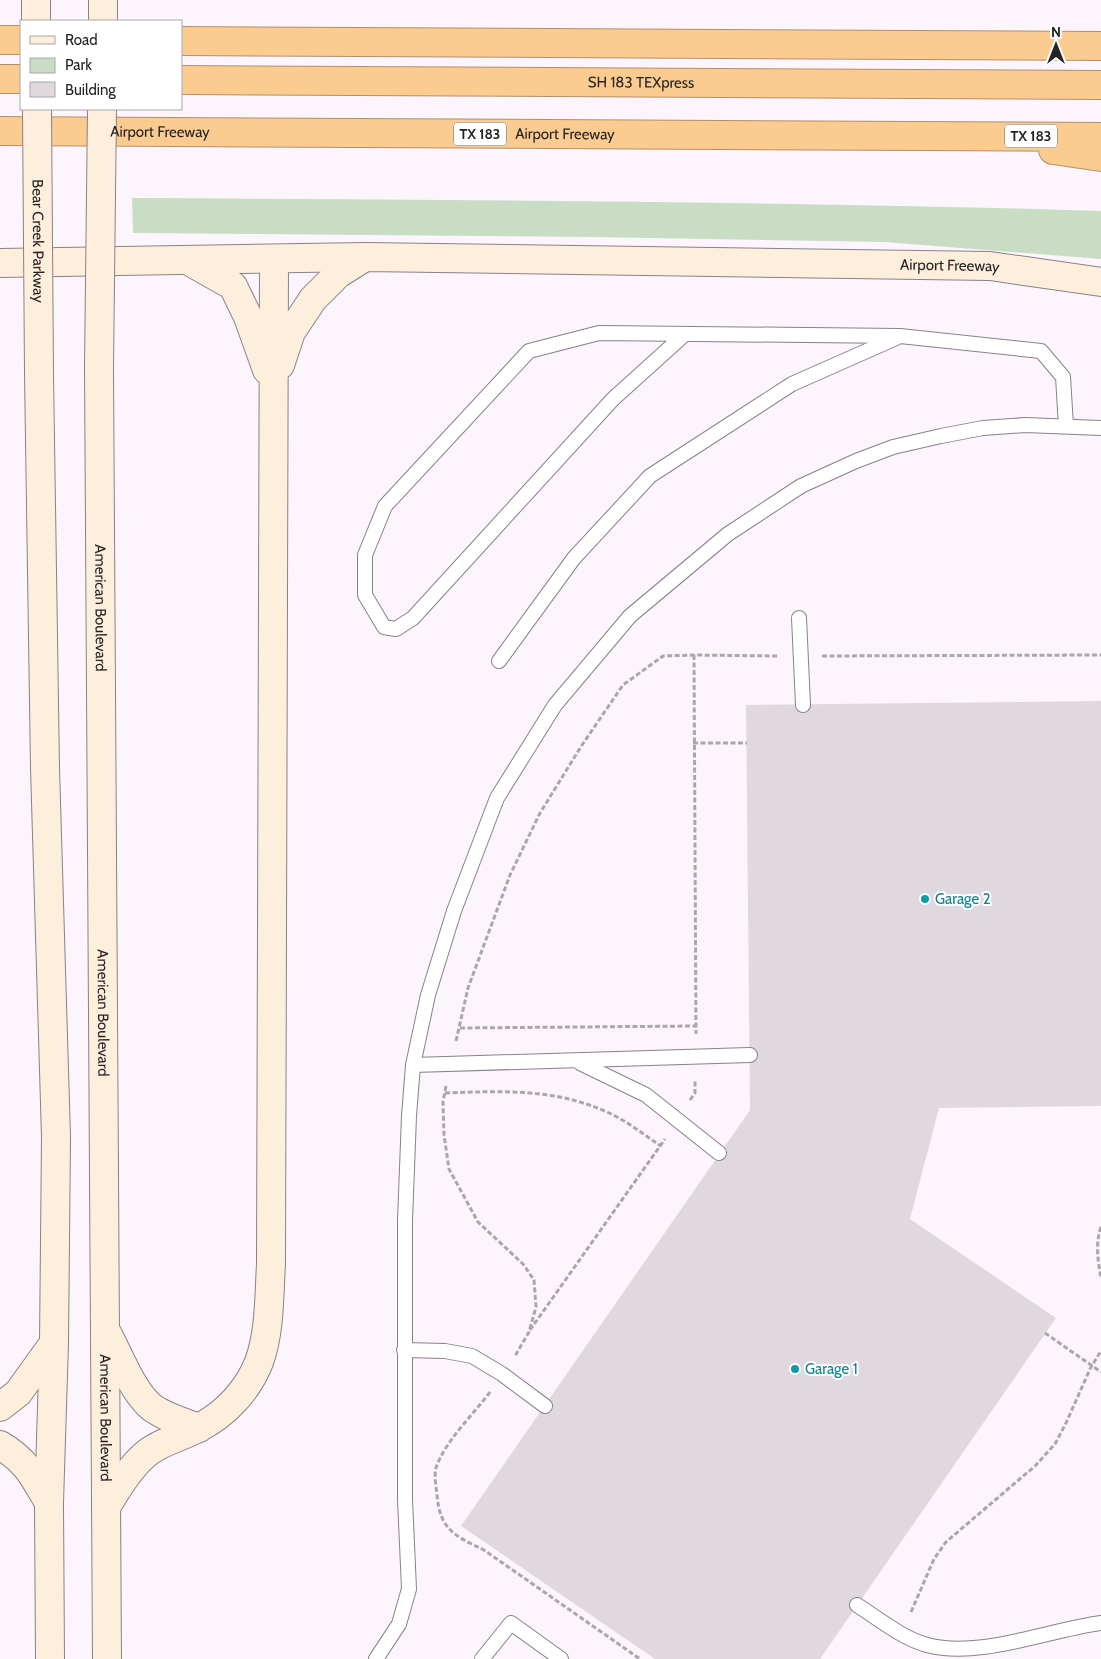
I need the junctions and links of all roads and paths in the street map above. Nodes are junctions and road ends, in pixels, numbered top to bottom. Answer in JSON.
{"nodes":[{"id":1,"x":36,"y":0,"type":"edge"},
{"id":2,"x":103,"y":0,"type":"edge"},
{"id":3,"x":36,"y":20,"type":"edge"},
{"id":4,"x":103,"y":20,"type":"edge"},
{"id":5,"x":0,"y":40,"type":"edge"},
{"id":6,"x":20,"y":40,"type":"edge"},
{"id":7,"x":182,"y":41,"type":"edge"},
{"id":8,"x":1101,"y":46,"type":"edge"},
{"id":9,"x":0,"y":79,"type":"edge"},
{"id":10,"x":20,"y":79,"type":"edge"},
{"id":11,"x":182,"y":80,"type":"edge"},
{"id":12,"x":1101,"y":85,"type":"edge"},
{"id":13,"x":37,"y":110,"type":"edge"},
{"id":14,"x":102,"y":110,"type":"edge"},
{"id":15,"x":0,"y":131,"type":"edge"},
{"id":16,"x":960,"y":136,"type":"junction"},
{"id":17,"x":1101,"y":137,"type":"edge"},
{"id":18,"x":1101,"y":157,"type":"edge"},
{"id":19,"x":365,"y":257,"type":"junction"},
{"id":20,"x":274,"y":259,"type":"junction"},
{"id":21,"x":189,"y":261,"type":"junction"},
{"id":22,"x":0,"y":263,"type":"edge"},
{"id":23,"x":1101,"y":282,"type":"edge"},
{"id":24,"x":685,"y":334,"type":"junction"},
{"id":25,"x":900,"y":336,"type":"junction"},
{"id":26,"x":273,"y":386,"type":"junction"},
{"id":27,"x":1066,"y":426,"type":"junction"},
{"id":28,"x":1101,"y":428,"type":"edge"},
{"id":29,"x":799,"y":618,"type":"dead end"},
{"id":30,"x":694,"y":655,"type":"dead end"},
{"id":31,"x":499,"y":661,"type":"dead end"},
{"id":32,"x":803,"y":705,"type":"dead end"},
{"id":33,"x":693,"y":742,"type":"junction"},
{"id":34,"x":747,"y":743,"type":"dead end"},
{"id":35,"x":696,"y":1026,"type":"junction"},
{"id":36,"x":460,"y":1028,"type":"dead end"},
{"id":37,"x":750,"y":1055,"type":"dead end"},
{"id":38,"x":697,"y":1056,"type":"junction"},
{"id":39,"x":577,"y":1061,"type":"junction"},
{"id":40,"x":413,"y":1065,"type":"junction"},
{"id":41,"x":445,"y":1093,"type":"dead end"},
{"id":42,"x":679,"y":1121,"type":"junction"},
{"id":43,"x":661,"y":1146,"type":"junction"},
{"id":44,"x":719,"y":1153,"type":"dead end"},
{"id":45,"x":1101,"y":1227,"type":"edge"},
{"id":46,"x":1101,"y":1278,"type":"edge"},
{"id":47,"x":105,"y":1330,"type":"junction"},
{"id":48,"x":529,"y":1332,"type":"dead end"},
{"id":49,"x":1045,"y":1333,"type":"dead end"},
{"id":50,"x":54,"y":1343,"type":"junction"},
{"id":51,"x":404,"y":1350,"type":"junction"},
{"id":52,"x":1101,"y":1351,"type":"edge"},
{"id":53,"x":1091,"y":1367,"type":"junction"},
{"id":54,"x":1101,"y":1372,"type":"edge"},
{"id":55,"x":544,"y":1406,"type":"dead end"},
{"id":56,"x":0,"y":1407,"type":"edge"},
{"id":57,"x":199,"y":1428,"type":"junction"},
{"id":58,"x":0,"y":1445,"type":"edge"},
{"id":59,"x":50,"y":1503,"type":"junction"},
{"id":60,"x":106,"y":1507,"type":"junction"},
{"id":61,"x":857,"y":1604,"type":"dead end"},
{"id":62,"x":1101,"y":1623,"type":"edge"},
{"id":63,"x":902,"y":1633,"type":"junction"},
{"id":64,"x":50,"y":1659,"type":"edge"},
{"id":65,"x":107,"y":1659,"type":"edge"},
{"id":66,"x":376,"y":1659,"type":"edge"},
{"id":67,"x":482,"y":1659,"type":"edge"},
{"id":68,"x":562,"y":1659,"type":"edge"}],
"edges":[{"from":1,"to":3,"type":"street"},
{"from":2,"to":4,"type":"street"},
{"from":5,"to":6,"type":"highway"},
{"from":7,"to":8,"type":"highway"},
{"from":9,"to":10,"type":"highway"},
{"from":11,"to":12,"type":"highway","name":"SH 183 TEXpress"},
{"from":13,"to":50,"type":"street","name":"Bear Creek Parkway","bridge":true},
{"from":14,"to":47,"type":"street","name":"American Boulevard","bridge":true},
{"from":15,"to":16,"type":"highway","name":"Airport Freeway","number":"TX 183"},
{"from":16,"to":17,"type":"highway","name":"Airport Freeway","number":"TX 183"},
{"from":16,"to":18,"type":"highway"},
{"from":19,"to":20,"type":"street","name":"Airport Freeway"},
{"from":19,"to":23,"type":"street","name":"Airport Freeway"},
{"from":19,"to":26,"type":"street"},
{"from":20,"to":21,"type":"street","name":"Airport Freeway"},
{"from":20,"to":26,"type":"street"},
{"from":21,"to":22,"type":"street","name":"Airport Freeway"},
{"from":21,"to":26,"type":"street"},
{"from":24,"to":24,"type":"lane"},
{"from":24,"to":25,"type":"lane"},
{"from":25,"to":27,"type":"lane"},
{"from":25,"to":31,"type":"lane"},
{"from":26,"to":57,"type":"street"},
{"from":27,"to":28,"type":"lane"},
{"from":27,"to":40,"type":"lane"},
{"from":29,"to":32,"type":"lane"},
{"from":30,"to":33,"type":"path"},
{"from":33,"to":34,"type":"path"},
{"from":33,"to":35,"type":"path"},
{"from":35,"to":36,"type":"path"},
{"from":35,"to":38,"type":"path"},
{"from":37,"to":38,"type":"lane"},
{"from":38,"to":39,"type":"lane"},
{"from":38,"to":42,"type":"path"},
{"from":39,"to":40,"type":"lane"},
{"from":39,"to":42,"type":"lane"},
{"from":40,"to":51,"type":"lane"},
{"from":41,"to":43,"type":"path"},
{"from":42,"to":43,"type":"path"},
{"from":42,"to":44,"type":"lane"},
{"from":43,"to":48,"type":"path"},
{"from":45,"to":46,"type":"path"},
{"from":47,"to":57,"type":"street"},
{"from":47,"to":60,"type":"street","name":"American Boulevard"},
{"from":49,"to":53,"type":"path"},
{"from":50,"to":56,"type":"street"},
{"from":50,"to":59,"type":"street"},
{"from":51,"to":55,"type":"lane"},
{"from":51,"to":66,"type":"lane"},
{"from":52,"to":53,"type":"path"},
{"from":53,"to":54,"type":"path"},
{"from":53,"to":63,"type":"path"},
{"from":57,"to":60,"type":"street"},
{"from":58,"to":59,"type":"street"},
{"from":59,"to":64,"type":"street"},
{"from":60,"to":65,"type":"street","name":"American Boulevard"},
{"from":61,"to":63,"type":"lane"},
{"from":62,"to":63,"type":"lane"},
{"from":67,"to":68,"type":"lane"}]}
